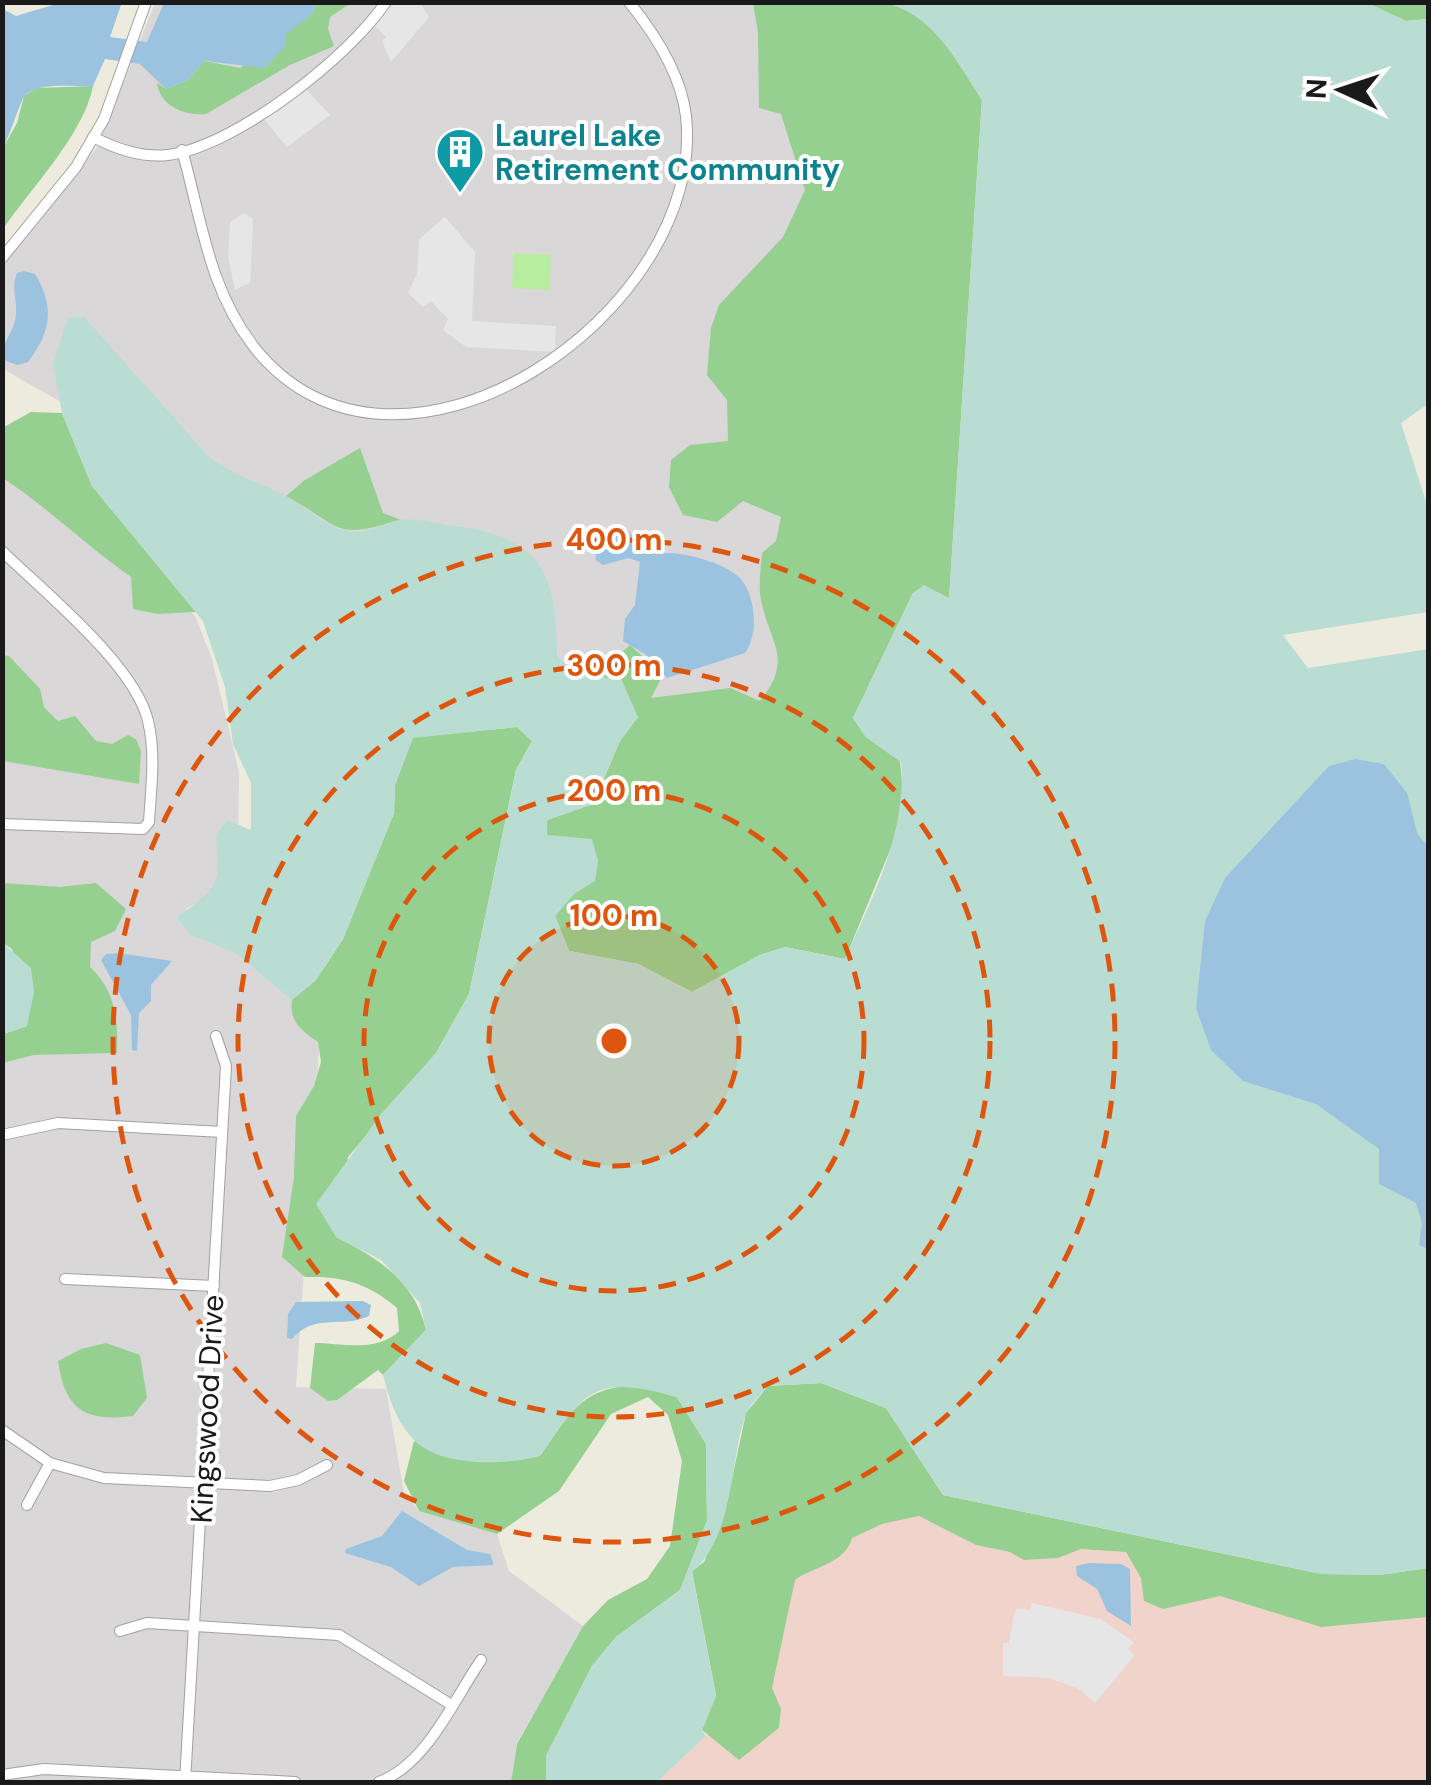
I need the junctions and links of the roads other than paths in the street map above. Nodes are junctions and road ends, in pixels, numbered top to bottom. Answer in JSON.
{"nodes":[{"id":1,"x":386,"y":2,"type":"edge"},
{"id":2,"x":628,"y":2,"type":"edge"},
{"id":3,"x":145,"y":6,"type":"edge"},
{"id":4,"x":94,"y":138,"type":"junction"},
{"id":5,"x":182,"y":150,"type":"junction"},
{"id":6,"x":2,"y":258,"type":"edge"},
{"id":7,"x":2,"y":551,"type":"edge"},
{"id":8,"x":2,"y":824,"type":"edge"},
{"id":9,"x":216,"y":1036,"type":"dead end"},
{"id":10,"x":222,"y":1132,"type":"junction"},
{"id":11,"x":2,"y":1135,"type":"edge"},
{"id":12,"x":65,"y":1280,"type":"dead end"},
{"id":13,"x":214,"y":1286,"type":"junction"},
{"id":14,"x":2,"y":1430,"type":"edge"},
{"id":15,"x":50,"y":1462,"type":"junction"},
{"id":16,"x":328,"y":1464,"type":"dead end"},
{"id":17,"x":203,"y":1484,"type":"junction"},
{"id":18,"x":28,"y":1506,"type":"dead end"},
{"id":19,"x":194,"y":1625,"type":"junction"},
{"id":20,"x":120,"y":1631,"type":"dead end"},
{"id":21,"x":481,"y":1660,"type":"dead end"},
{"id":22,"x":450,"y":1704,"type":"junction"},
{"id":23,"x":2,"y":1775,"type":"edge"},
{"id":24,"x":185,"y":1779,"type":"edge"},
{"id":25,"x":295,"y":1782,"type":"edge"},
{"id":26,"x":379,"y":1782,"type":"edge"}],
"edges":[{"from":1,"to":5,"type":"street"},
{"from":2,"to":5,"type":"street"},
{"from":3,"to":4,"type":"street"},
{"from":4,"to":5,"type":"street"},
{"from":4,"to":6,"type":"street"},
{"from":7,"to":8,"type":"street"},
{"from":9,"to":10,"type":"street","name":"Kingswood Drive"},
{"from":10,"to":11,"type":"street"},
{"from":10,"to":13,"type":"street","name":"Kingswood Drive"},
{"from":12,"to":13,"type":"street"},
{"from":13,"to":17,"type":"street","name":"Kingswood Drive"},
{"from":14,"to":15,"type":"street"},
{"from":15,"to":17,"type":"street"},
{"from":15,"to":18,"type":"street"},
{"from":16,"to":17,"type":"street"},
{"from":17,"to":19,"type":"street","name":"Kingswood Drive"},
{"from":19,"to":20,"type":"street"},
{"from":19,"to":22,"type":"street"},
{"from":19,"to":24,"type":"street","name":"Kingswood Drive"},
{"from":21,"to":22,"type":"street"},
{"from":22,"to":26,"type":"street"},
{"from":23,"to":24,"type":"street"},
{"from":24,"to":25,"type":"street"}]}
